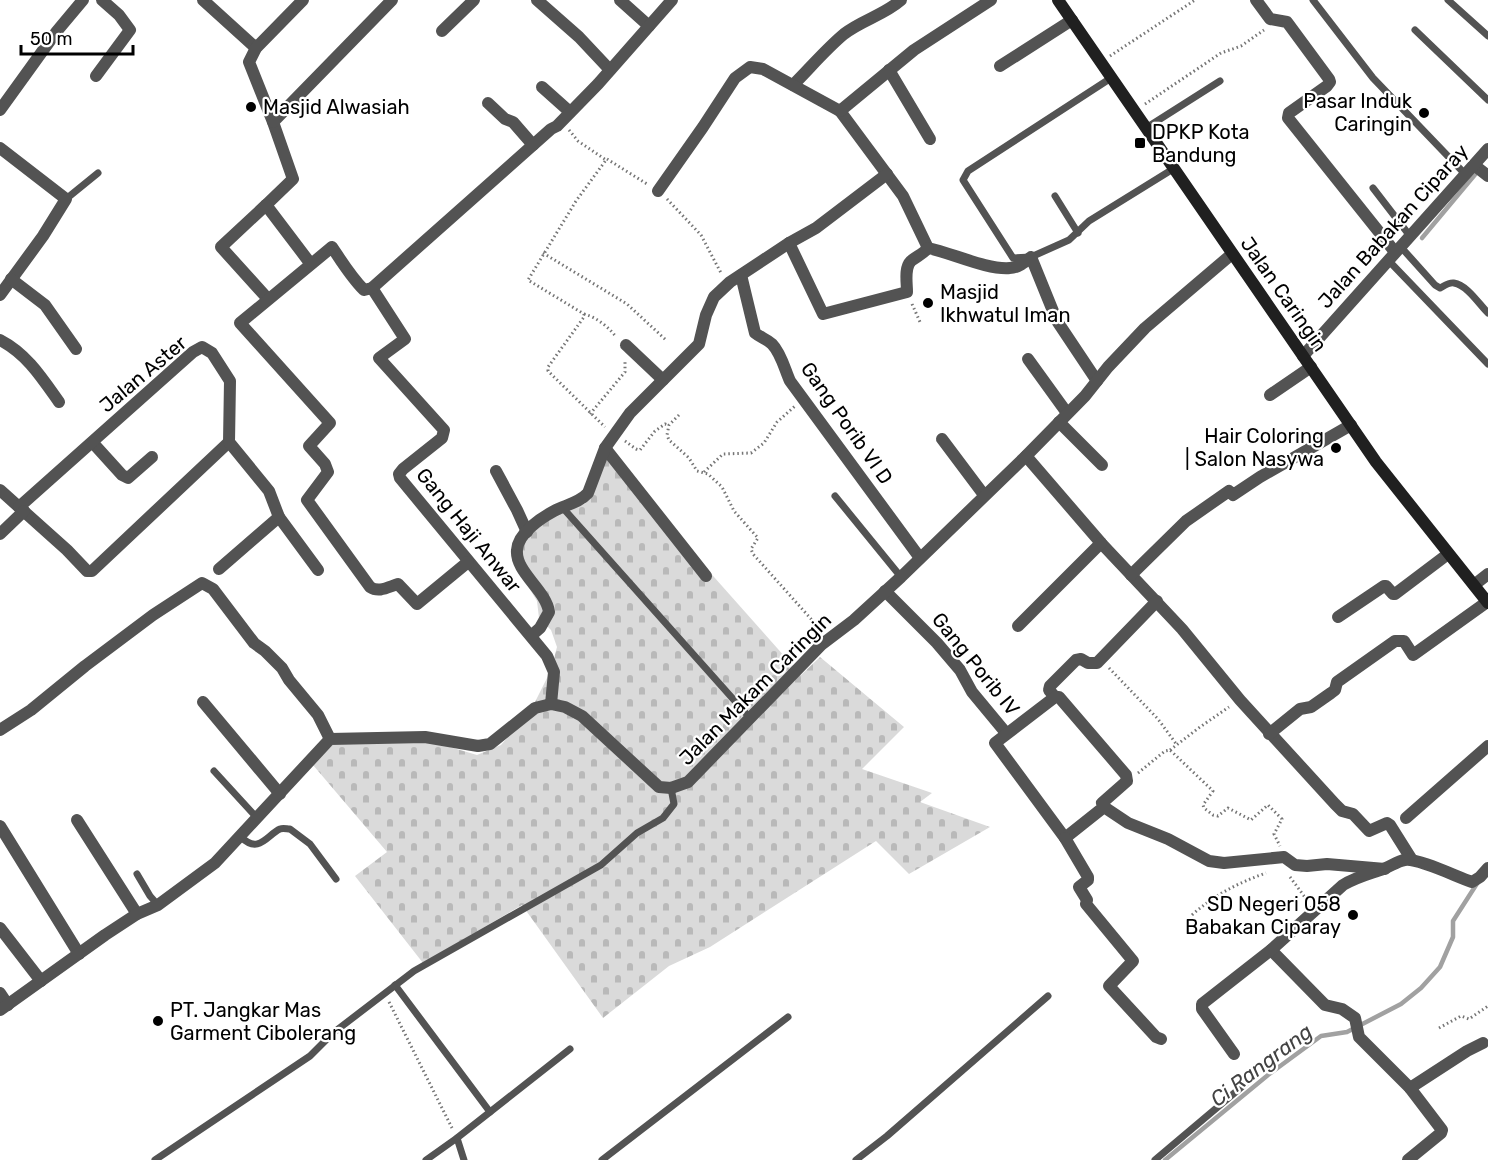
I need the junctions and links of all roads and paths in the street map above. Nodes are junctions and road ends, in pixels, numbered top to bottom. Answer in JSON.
{"nodes":[{"id":1,"x":83,"y":0,"type":"edge"},
{"id":2,"x":102,"y":0,"type":"edge"},
{"id":3,"x":203,"y":0,"type":"edge"},
{"id":4,"x":303,"y":0,"type":"edge"},
{"id":5,"x":392,"y":0,"type":"edge"},
{"id":6,"x":474,"y":0,"type":"edge"},
{"id":7,"x":537,"y":0,"type":"edge"},
{"id":8,"x":620,"y":0,"type":"edge"},
{"id":9,"x":672,"y":0,"type":"edge"},
{"id":10,"x":901,"y":0,"type":"edge"},
{"id":11,"x":991,"y":0,"type":"edge"},
{"id":12,"x":1058,"y":0,"type":"edge"},
{"id":13,"x":1195,"y":0,"type":"edge"},
{"id":14,"x":1256,"y":0,"type":"edge"},
{"id":15,"x":1312,"y":0,"type":"edge"},
{"id":16,"x":1448,"y":0,"type":"edge"},
{"id":17,"x":1072,"y":20,"type":"junction"},
{"id":18,"x":1278,"y":21,"type":"junction"},
{"id":19,"x":649,"y":26,"type":"junction"},
{"id":20,"x":1415,"y":30,"type":"dead end"},
{"id":21,"x":442,"y":31,"type":"dead end"},
{"id":22,"x":1488,"y":36,"type":"edge"},
{"id":23,"x":256,"y":48,"type":"junction"},
{"id":24,"x":1101,"y":62,"type":"junction"},
{"id":25,"x":1000,"y":66,"type":"dead end"},
{"id":26,"x":610,"y":70,"type":"junction"},
{"id":27,"x":890,"y":70,"type":"junction"},
{"id":28,"x":96,"y":76,"type":"dead end"},
{"id":29,"x":1111,"y":78,"type":"junction"},
{"id":30,"x":1220,"y":81,"type":"dead end"},
{"id":31,"x":793,"y":85,"type":"junction"},
{"id":32,"x":542,"y":87,"type":"dead end"},
{"id":33,"x":1488,"y":100,"type":"edge"},
{"id":34,"x":488,"y":103,"type":"dead end"},
{"id":35,"x":0,"y":110,"type":"edge"},
{"id":36,"x":840,"y":111,"type":"junction"},
{"id":37,"x":1134,"y":111,"type":"junction"},
{"id":38,"x":570,"y":112,"type":"junction"},
{"id":39,"x":273,"y":122,"type":"junction"},
{"id":40,"x":561,"y":122,"type":"junction"},
{"id":41,"x":1146,"y":128,"type":"junction"},
{"id":42,"x":930,"y":139,"type":"dead end"},
{"id":43,"x":533,"y":145,"type":"junction"},
{"id":44,"x":0,"y":148,"type":"edge"},
{"id":45,"x":1488,"y":148,"type":"edge"},
{"id":46,"x":606,"y":158,"type":"junction"},
{"id":47,"x":1474,"y":165,"type":"junction"},
{"id":48,"x":1173,"y":169,"type":"junction"},
{"id":49,"x":98,"y":173,"type":"dead end"},
{"id":50,"x":887,"y":174,"type":"junction"},
{"id":51,"x":1465,"y":174,"type":"junction"},
{"id":52,"x":1488,"y":176,"type":"edge"},
{"id":53,"x":1373,"y":188,"type":"dead end"},
{"id":54,"x":658,"y":191,"type":"junction"},
{"id":55,"x":1055,"y":196,"type":"dead end"},
{"id":56,"x":66,"y":199,"type":"junction"},
{"id":57,"x":266,"y":204,"type":"junction"},
{"id":58,"x":1078,"y":233,"type":"junction"},
{"id":59,"x":1410,"y":236,"type":"junction"},
{"id":60,"x":789,"y":243,"type":"junction"},
{"id":61,"x":928,"y":248,"type":"junction"},
{"id":62,"x":543,"y":253,"type":"junction"},
{"id":63,"x":1395,"y":253,"type":"junction"},
{"id":64,"x":1232,"y":254,"type":"junction"},
{"id":65,"x":1031,"y":258,"type":"junction"},
{"id":66,"x":310,"y":263,"type":"junction"},
{"id":67,"x":741,"y":275,"type":"junction"},
{"id":68,"x":11,"y":279,"type":"junction"},
{"id":69,"x":727,"y":284,"type":"junction"},
{"id":70,"x":372,"y":288,"type":"junction"},
{"id":71,"x":907,"y":292,"type":"junction"},
{"id":72,"x":0,"y":295,"type":"edge"},
{"id":73,"x":268,"y":299,"type":"junction"},
{"id":74,"x":1488,"y":313,"type":"edge"},
{"id":75,"x":584,"y":314,"type":"junction"},
{"id":76,"x":920,"y":322,"type":"dead end"},
{"id":77,"x":0,"y":340,"type":"edge"},
{"id":78,"x":666,"y":340,"type":"dead end"},
{"id":79,"x":622,"y":345,"type":"joint"},
{"id":80,"x":76,"y":349,"type":"dead end"},
{"id":81,"x":1303,"y":356,"type":"junction"},
{"id":82,"x":1028,"y":359,"type":"dead end"},
{"id":83,"x":625,"y":361,"type":"dead end"},
{"id":84,"x":1488,"y":364,"type":"edge"},
{"id":85,"x":1311,"y":367,"type":"junction"},
{"id":86,"x":663,"y":381,"type":"junction"},
{"id":87,"x":1097,"y":381,"type":"junction"},
{"id":88,"x":1270,"y":395,"type":"dead end"},
{"id":89,"x":802,"y":398,"type":"junction"},
{"id":90,"x":59,"y":402,"type":"dead end"},
{"id":91,"x":590,"y":414,"type":"junction"},
{"id":92,"x":679,"y":415,"type":"dead end"},
{"id":93,"x":1063,"y":418,"type":"junction"},
{"id":94,"x":1351,"y":424,"type":"junction"},
{"id":95,"x":669,"y":425,"type":"junction"},
{"id":96,"x":615,"y":434,"type":"junction"},
{"id":97,"x":942,"y":439,"type":"dead end"},
{"id":98,"x":229,"y":442,"type":"junction"},
{"id":99,"x":93,"y":443,"type":"junction"},
{"id":100,"x":605,"y":448,"type":"junction"},
{"id":101,"x":1026,"y":456,"type":"junction"},
{"id":102,"x":152,"y":457,"type":"dead end"},
{"id":103,"x":1102,"y":465,"type":"dead end"},
{"id":104,"x":496,"y":471,"type":"dead end"},
{"id":105,"x":703,"y":473,"type":"junction"},
{"id":106,"x":0,"y":490,"type":"edge"},
{"id":107,"x":984,"y":495,"type":"junction"},
{"id":108,"x":835,"y":496,"type":"dead end"},
{"id":109,"x":562,"y":507,"type":"junction"},
{"id":110,"x":22,"y":509,"type":"junction"},
{"id":111,"x":279,"y":517,"type":"junction"},
{"id":112,"x":527,"y":532,"type":"junction"},
{"id":113,"x":0,"y":534,"type":"edge"},
{"id":114,"x":1101,"y":543,"type":"junction"},
{"id":115,"x":1448,"y":554,"type":"junction"},
{"id":116,"x":920,"y":558,"type":"junction"},
{"id":117,"x":468,"y":562,"type":"junction"},
{"id":118,"x":219,"y":569,"type":"dead end"},
{"id":119,"x":318,"y":570,"type":"dead end"},
{"id":120,"x":1488,"y":574,"type":"edge"},
{"id":121,"x":1131,"y":575,"type":"junction"},
{"id":122,"x":706,"y":576,"type":"dead end"},
{"id":123,"x":901,"y":577,"type":"junction"},
{"id":124,"x":1474,"y":585,"type":"junction"},
{"id":125,"x":885,"y":591,"type":"junction"},
{"id":126,"x":1157,"y":601,"type":"junction"},
{"id":127,"x":1488,"y":603,"type":"edge"},
{"id":128,"x":1338,"y":617,"type":"dead end"},
{"id":129,"x":1018,"y":626,"type":"dead end"},
{"id":130,"x":532,"y":635,"type":"junction"},
{"id":131,"x":829,"y":639,"type":"junction"},
{"id":132,"x":1100,"y":660,"type":"junction"},
{"id":133,"x":1055,"y":697,"type":"junction"},
{"id":134,"x":1240,"y":700,"type":"junction"},
{"id":135,"x":203,"y":702,"type":"dead end"},
{"id":136,"x":551,"y":704,"type":"junction"},
{"id":137,"x":750,"y":718,"type":"junction"},
{"id":138,"x":0,"y":730,"type":"edge"},
{"id":139,"x":1006,"y":733,"type":"junction"},
{"id":140,"x":1269,"y":734,"type":"junction"},
{"id":141,"x":334,"y":739,"type":"junction"},
{"id":142,"x":1177,"y":745,"type":"junction"},
{"id":143,"x":1488,"y":746,"type":"edge"},
{"id":144,"x":1170,"y":750,"type":"junction"},
{"id":145,"x":214,"y":771,"type":"dead end"},
{"id":146,"x":1127,"y":781,"type":"junction"},
{"id":147,"x":671,"y":788,"type":"junction"},
{"id":148,"x":280,"y":795,"type":"junction"},
{"id":149,"x":1104,"y":807,"type":"junction"},
{"id":150,"x":1406,"y":818,"type":"dead end"},
{"id":151,"x":258,"y":819,"type":"junction"},
{"id":152,"x":77,"y":820,"type":"dead end"},
{"id":153,"x":0,"y":826,"type":"edge"},
{"id":154,"x":241,"y":837,"type":"junction"},
{"id":155,"x":1065,"y":838,"type":"junction"},
{"id":156,"x":1287,"y":858,"type":"junction"},
{"id":157,"x":1412,"y":860,"type":"junction"},
{"id":158,"x":1488,"y":868,"type":"edge"},
{"id":159,"x":1385,"y":869,"type":"junction"},
{"id":160,"x":1269,"y":872,"type":"dead end"},
{"id":161,"x":1287,"y":872,"type":"dead end"},
{"id":162,"x":137,"y":874,"type":"dead end"},
{"id":163,"x":336,"y":879,"type":"dead end"},
{"id":164,"x":158,"y":905,"type":"junction"},
{"id":165,"x":1315,"y":910,"type":"junction"},
{"id":166,"x":138,"y":914,"type":"junction"},
{"id":167,"x":1192,"y":915,"type":"dead end"},
{"id":168,"x":0,"y":928,"type":"edge"},
{"id":169,"x":1271,"y":950,"type":"junction"},
{"id":170,"x":79,"y":954,"type":"junction"},
{"id":171,"x":41,"y":981,"type":"junction"},
{"id":172,"x":395,"y":985,"type":"junction"},
{"id":173,"x":0,"y":993,"type":"edge"},
{"id":174,"x":384,"y":993,"type":"junction"},
{"id":175,"x":1048,"y":996,"type":"dead end"},
{"id":176,"x":1488,"y":1006,"type":"edge"},
{"id":177,"x":4,"y":1007,"type":"edge"},
{"id":178,"x":788,"y":1017,"type":"dead end"},
{"id":179,"x":1438,"y":1028,"type":"dead end"},
{"id":180,"x":1161,"y":1038,"type":"dead end"},
{"id":181,"x":1483,"y":1043,"type":"dead end"},
{"id":182,"x":570,"y":1049,"type":"dead end"},
{"id":183,"x":1234,"y":1054,"type":"dead end"},
{"id":184,"x":1245,"y":1084,"type":"dead end"},
{"id":185,"x":1410,"y":1088,"type":"junction"},
{"id":186,"x":490,"y":1112,"type":"junction"},
{"id":187,"x":458,"y":1138,"type":"junction"},
{"id":188,"x":155,"y":1160,"type":"edge"},
{"id":189,"x":426,"y":1160,"type":"edge"},
{"id":190,"x":464,"y":1160,"type":"edge"},
{"id":191,"x":602,"y":1160,"type":"edge"},
{"id":192,"x":856,"y":1160,"type":"edge"},
{"id":193,"x":1155,"y":1160,"type":"edge"},
{"id":194,"x":1408,"y":1160,"type":"edge"}],
"edges":[{"from":1,"to":35,"type":"street"},
{"from":2,"to":28,"type":"street"},
{"from":3,"to":23,"type":"street"},
{"from":4,"to":23,"type":"street"},
{"from":5,"to":39,"type":"street"},
{"from":6,"to":21,"type":"street"},
{"from":7,"to":26,"type":"street"},
{"from":8,"to":19,"type":"street"},
{"from":9,"to":19,"type":"street"},
{"from":10,"to":31,"type":"street"},
{"from":11,"to":27,"type":"street"},
{"from":12,"to":17,"type":"main road","name":"Jalan Caringin"},
{"from":13,"to":24,"type":"path"},
{"from":14,"to":18,"type":"street"},
{"from":15,"to":51,"type":"lane"},
{"from":16,"to":22,"type":"lane"},
{"from":17,"to":24,"type":"main road","name":"Jalan Caringin"},
{"from":17,"to":25,"type":"street"},
{"from":18,"to":37,"type":"path"},
{"from":18,"to":63,"type":"street"},
{"from":19,"to":26,"type":"street"},
{"from":20,"to":33,"type":"lane"},
{"from":23,"to":39,"type":"street"},
{"from":24,"to":29,"type":"main road","name":"Jalan Caringin"},
{"from":26,"to":38,"type":"street"},
{"from":27,"to":36,"type":"street"},
{"from":27,"to":42,"type":"street"},
{"from":29,"to":37,"type":"main road","name":"Jalan Caringin"},
{"from":29,"to":65,"type":"lane"},
{"from":30,"to":41,"type":"lane"},
{"from":31,"to":36,"type":"street"},
{"from":31,"to":54,"type":"street"},
{"from":32,"to":38,"type":"street"},
{"from":34,"to":43,"type":"street"},
{"from":36,"to":50,"type":"street"},
{"from":37,"to":41,"type":"main road","name":"Jalan Caringin"},
{"from":38,"to":40,"type":"street"},
{"from":39,"to":57,"type":"street"},
{"from":40,"to":43,"type":"street"},
{"from":40,"to":46,"type":"path"},
{"from":41,"to":48,"type":"main road","name":"Jalan Caringin"},
{"from":43,"to":70,"type":"street"},
{"from":44,"to":56,"type":"street"},
{"from":45,"to":47,"type":"street","name":"Jalan Babakan Ciparay"},
{"from":46,"to":54,"type":"path"},
{"from":46,"to":62,"type":"path"},
{"from":47,"to":51,"type":"street","name":"Jalan Babakan Ciparay"},
{"from":47,"to":52,"type":"street"},
{"from":48,"to":58,"type":"lane"},
{"from":48,"to":64,"type":"main road","name":"Jalan Caringin"},
{"from":49,"to":56,"type":"lane"},
{"from":50,"to":60,"type":"street"},
{"from":50,"to":61,"type":"street"},
{"from":51,"to":59,"type":"street","name":"Jalan Babakan Ciparay"},
{"from":53,"to":59,"type":"lane"},
{"from":54,"to":69,"type":"path"},
{"from":55,"to":58,"type":"lane"},
{"from":56,"to":68,"type":"street"},
{"from":57,"to":66,"type":"street"},
{"from":57,"to":73,"type":"street"},
{"from":58,"to":65,"type":"lane"},
{"from":59,"to":63,"type":"street","name":"Jalan Babakan Ciparay"},
{"from":60,"to":67,"type":"street"},
{"from":60,"to":71,"type":"street"},
{"from":61,"to":65,"type":"street"},
{"from":61,"to":71,"type":"street"},
{"from":62,"to":75,"type":"path"},
{"from":62,"to":78,"type":"path"},
{"from":63,"to":74,"type":"lane"},
{"from":63,"to":81,"type":"street","name":"Jalan Babakan Ciparay"},
{"from":63,"to":84,"type":"lane"},
{"from":64,"to":81,"type":"main road","name":"Jalan Caringin"},
{"from":64,"to":87,"type":"street","name":"Jalan Makam Caringin"},
{"from":65,"to":87,"type":"street"},
{"from":66,"to":70,"type":"street"},
{"from":66,"to":73,"type":"street"},
{"from":67,"to":69,"type":"street"},
{"from":67,"to":89,"type":"street","name":"Gang Porib VI D"},
{"from":68,"to":72,"type":"street"},
{"from":68,"to":80,"type":"street"},
{"from":69,"to":86,"type":"street"},
{"from":70,"to":117,"type":"street","name":"Gang Haji Anwar"},
{"from":71,"to":76,"type":"path"},
{"from":73,"to":117,"type":"street"},
{"from":75,"to":79,"type":"path"},
{"from":75,"to":91,"type":"path"},
{"from":77,"to":90,"type":"street"},
{"from":79,"to":86,"type":"street"},
{"from":81,"to":85,"type":"main road","name":"Jalan Caringin"},
{"from":82,"to":93,"type":"street"},
{"from":83,"to":91,"type":"path"},
{"from":85,"to":88,"type":"street"},
{"from":85,"to":94,"type":"main road","name":"Jalan Caringin"},
{"from":86,"to":96,"type":"street"},
{"from":87,"to":93,"type":"street","name":"Jalan Makam Caringin"},
{"from":89,"to":105,"type":"path"},
{"from":89,"to":116,"type":"street","name":"Gang Porib VI D"},
{"from":91,"to":96,"type":"path"},
{"from":92,"to":95,"type":"path"},
{"from":93,"to":101,"type":"street","name":"Jalan Makam Caringin"},
{"from":93,"to":103,"type":"street"},
{"from":94,"to":115,"type":"main road","name":"Jalan Caringin"},
{"from":94,"to":121,"type":"street"},
{"from":95,"to":96,"type":"path"},
{"from":95,"to":105,"type":"path"},
{"from":96,"to":100,"type":"street"},
{"from":97,"to":107,"type":"street"},
{"from":98,"to":99,"type":"street","name":"Jalan Aster"},
{"from":98,"to":110,"type":"street"},
{"from":98,"to":111,"type":"street"},
{"from":99,"to":102,"type":"street"},
{"from":99,"to":110,"type":"street","name":"Jalan Aster"},
{"from":100,"to":109,"type":"street"},
{"from":100,"to":122,"type":"street"},
{"from":101,"to":107,"type":"street","name":"Jalan Makam Caringin"},
{"from":101,"to":114,"type":"street"},
{"from":104,"to":112,"type":"street"},
{"from":105,"to":131,"type":"path"},
{"from":106,"to":110,"type":"street"},
{"from":107,"to":116,"type":"street","name":"Jalan Makam Caringin"},
{"from":108,"to":123,"type":"lane"},
{"from":109,"to":112,"type":"street"},
{"from":109,"to":137,"type":"lane"},
{"from":110,"to":113,"type":"street","name":"Jalan Aster"},
{"from":111,"to":118,"type":"street"},
{"from":111,"to":119,"type":"street"},
{"from":112,"to":130,"type":"street"},
{"from":114,"to":121,"type":"street"},
{"from":114,"to":129,"type":"street"},
{"from":115,"to":124,"type":"main road","name":"Jalan Caringin"},
{"from":115,"to":128,"type":"street"},
{"from":116,"to":123,"type":"street","name":"Jalan Makam Caringin"},
{"from":117,"to":130,"type":"street","name":"Gang Haji Anwar"},
{"from":120,"to":124,"type":"street"},
{"from":121,"to":126,"type":"street"},
{"from":123,"to":125,"type":"street","name":"Jalan Makam Caringin"},
{"from":124,"to":127,"type":"main road","name":"Jalan Caringin"},
{"from":125,"to":131,"type":"street","name":"Jalan Makam Caringin"},
{"from":125,"to":139,"type":"street","name":"Gang Porib IV"},
{"from":126,"to":132,"type":"street"},
{"from":126,"to":134,"type":"street"},
{"from":127,"to":140,"type":"street"},
{"from":130,"to":136,"type":"street","name":"Gang Haji Anwar"},
{"from":131,"to":137,"type":"street","name":"Jalan Makam Caringin"},
{"from":132,"to":133,"type":"street"},
{"from":132,"to":142,"type":"path"},
{"from":133,"to":139,"type":"street","name":"Gang Porib IV"},
{"from":133,"to":146,"type":"street"},
{"from":134,"to":140,"type":"street"},
{"from":134,"to":142,"type":"path"},
{"from":135,"to":148,"type":"street"},
{"from":136,"to":141,"type":"street"},
{"from":136,"to":147,"type":"street","name":"Jalan Makam Caringin"},
{"from":137,"to":147,"type":"street","name":"Jalan Makam Caringin"},
{"from":138,"to":141,"type":"street"},
{"from":139,"to":155,"type":"street"},
{"from":140,"to":157,"type":"street"},
{"from":141,"to":148,"type":"street"},
{"from":142,"to":144,"type":"path"},
{"from":143,"to":150,"type":"street"},
{"from":144,"to":146,"type":"path"},
{"from":144,"to":156,"type":"path"},
{"from":145,"to":151,"type":"lane"},
{"from":146,"to":149,"type":"street"},
{"from":147,"to":172,"type":"lane"},
{"from":148,"to":151,"type":"street"},
{"from":149,"to":155,"type":"street"},
{"from":149,"to":156,"type":"street"},
{"from":151,"to":154,"type":"street"},
{"from":152,"to":166,"type":"street"},
{"from":153,"to":170,"type":"street"},
{"from":154,"to":163,"type":"lane"},
{"from":154,"to":164,"type":"street"},
{"from":155,"to":180,"type":"street"},
{"from":156,"to":159,"type":"street"},
{"from":157,"to":158,"type":"street"},
{"from":157,"to":159,"type":"street"},
{"from":159,"to":165,"type":"street"},
{"from":160,"to":167,"type":"path"},
{"from":161,"to":165,"type":"path"},
{"from":162,"to":164,"type":"lane"},
{"from":164,"to":166,"type":"street"},
{"from":165,"to":169,"type":"street"},
{"from":166,"to":170,"type":"street"},
{"from":168,"to":171,"type":"street"},
{"from":169,"to":183,"type":"street"},
{"from":169,"to":185,"type":"street"},
{"from":170,"to":171,"type":"street"},
{"from":171,"to":177,"type":"street"},
{"from":172,"to":174,"type":"lane"},
{"from":172,"to":186,"type":"lane"},
{"from":173,"to":177,"type":"street"},
{"from":174,"to":187,"type":"path"},
{"from":174,"to":188,"type":"lane"},
{"from":175,"to":192,"type":"lane"},
{"from":176,"to":179,"type":"path"},
{"from":178,"to":191,"type":"lane"},
{"from":181,"to":185,"type":"street"},
{"from":182,"to":186,"type":"lane"},
{"from":184,"to":193,"type":"lane"},
{"from":185,"to":194,"type":"street"},
{"from":186,"to":187,"type":"lane"},
{"from":187,"to":189,"type":"lane"},
{"from":187,"to":190,"type":"lane"}]}
